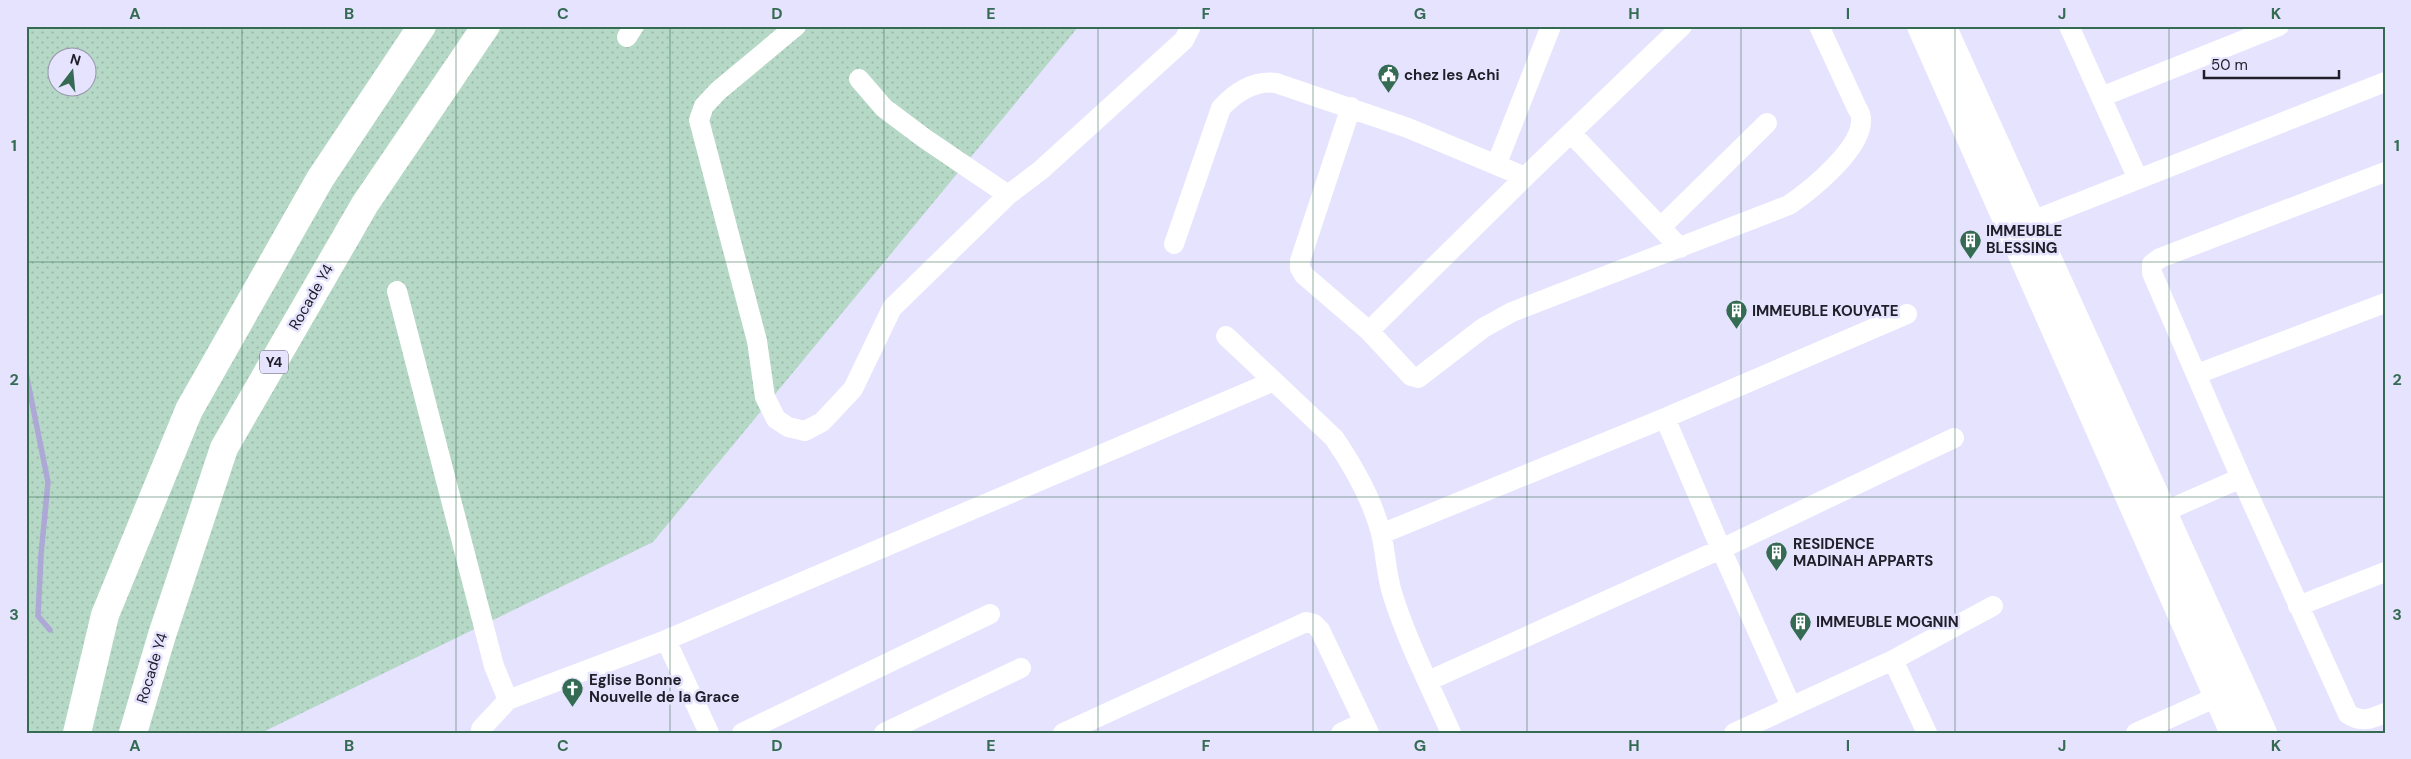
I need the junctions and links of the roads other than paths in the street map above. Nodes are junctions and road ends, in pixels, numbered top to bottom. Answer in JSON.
{"nodes":[{"id":1,"x":422,"y":26,"type":"edge"},
{"id":2,"x":486,"y":26,"type":"edge"},
{"id":3,"x":796,"y":26,"type":"edge"},
{"id":4,"x":1191,"y":26,"type":"edge"},
{"id":5,"x":1551,"y":26,"type":"edge"},
{"id":6,"x":1682,"y":26,"type":"edge"},
{"id":7,"x":1819,"y":26,"type":"edge"},
{"id":8,"x":1921,"y":26,"type":"edge"},
{"id":9,"x":1942,"y":26,"type":"edge"},
{"id":10,"x":2069,"y":26,"type":"edge"},
{"id":11,"x":2279,"y":26,"type":"edge"},
{"id":12,"x":859,"y":79,"type":"dead end"},
{"id":13,"x":2385,"y":82,"type":"edge"},
{"id":14,"x":2101,"y":97,"type":"junction"},
{"id":15,"x":1351,"y":107,"type":"junction"},
{"id":16,"x":1767,"y":123,"type":"dead end"},
{"id":17,"x":1571,"y":133,"type":"junction"},
{"id":18,"x":1497,"y":163,"type":"junction"},
{"id":19,"x":2385,"y":172,"type":"edge"},
{"id":20,"x":1525,"y":177,"type":"junction"},
{"id":21,"x":2138,"y":179,"type":"junction"},
{"id":22,"x":1008,"y":195,"type":"junction"},
{"id":23,"x":2021,"y":226,"type":"junction"},
{"id":24,"x":1661,"y":228,"type":"junction"},
{"id":25,"x":1174,"y":244,"type":"dead end"},
{"id":26,"x":1680,"y":248,"type":"junction"},
{"id":27,"x":397,"y":291,"type":"dead end"},
{"id":28,"x":2385,"y":303,"type":"edge"},
{"id":29,"x":1908,"y":314,"type":"dead end"},
{"id":30,"x":1369,"y":331,"type":"junction"},
{"id":31,"x":1226,"y":336,"type":"dead end"},
{"id":32,"x":2197,"y":374,"type":"junction"},
{"id":33,"x":1274,"y":381,"type":"junction"},
{"id":34,"x":1665,"y":418,"type":"junction"},
{"id":35,"x":1954,"y":438,"type":"dead end"},
{"id":36,"x":2241,"y":478,"type":"junction"},
{"id":37,"x":2152,"y":517,"type":"junction"},
{"id":38,"x":1381,"y":534,"type":"junction"},
{"id":39,"x":1720,"y":549,"type":"junction"},
{"id":40,"x":2385,"y":572,"type":"edge"},
{"id":41,"x":1993,"y":606,"type":"dead end"},
{"id":42,"x":2298,"y":606,"type":"junction"},
{"id":43,"x":990,"y":614,"type":"dead end"},
{"id":44,"x":666,"y":640,"type":"junction"},
{"id":45,"x":1893,"y":660,"type":"junction"},
{"id":46,"x":1021,"y":668,"type":"dead end"},
{"id":47,"x":1428,"y":681,"type":"junction"},
{"id":48,"x":2230,"y":691,"type":"junction"},
{"id":49,"x":508,"y":700,"type":"junction"},
{"id":50,"x":1791,"y":706,"type":"junction"},
{"id":51,"x":2385,"y":713,"type":"edge"},
{"id":52,"x":1367,"y":727,"type":"edge"},
{"id":53,"x":77,"y":733,"type":"edge"},
{"id":54,"x":133,"y":733,"type":"edge"},
{"id":55,"x":481,"y":733,"type":"edge"},
{"id":56,"x":709,"y":733,"type":"edge"},
{"id":57,"x":742,"y":733,"type":"edge"},
{"id":58,"x":884,"y":733,"type":"edge"},
{"id":59,"x":1064,"y":733,"type":"edge"},
{"id":60,"x":1341,"y":733,"type":"edge"},
{"id":61,"x":1451,"y":733,"type":"edge"},
{"id":62,"x":1734,"y":733,"type":"edge"},
{"id":63,"x":1927,"y":733,"type":"edge"},
{"id":64,"x":2136,"y":733,"type":"edge"},
{"id":65,"x":2234,"y":733,"type":"edge"},
{"id":66,"x":2263,"y":733,"type":"edge"}],
"edges":[{"from":1,"to":53,"type":"main road"},
{"from":2,"to":54,"type":"main road","name":"Rocade Y4","number":"Y4"},
{"from":3,"to":22,"type":"street"},
{"from":4,"to":22,"type":"street"},
{"from":5,"to":18,"type":"street"},
{"from":6,"to":17,"type":"street"},
{"from":7,"to":26,"type":"street"},
{"from":8,"to":23,"type":"main road"},
{"from":9,"to":23,"type":"main road"},
{"from":10,"to":14,"type":"street"},
{"from":11,"to":14,"type":"street"},
{"from":12,"to":22,"type":"street"},
{"from":13,"to":21,"type":"street"},
{"from":14,"to":21,"type":"street"},
{"from":15,"to":18,"type":"street"},
{"from":15,"to":25,"type":"street"},
{"from":15,"to":30,"type":"street"},
{"from":16,"to":24,"type":"street"},
{"from":17,"to":20,"type":"street"},
{"from":17,"to":24,"type":"street"},
{"from":18,"to":20,"type":"street"},
{"from":19,"to":32,"type":"street"},
{"from":20,"to":30,"type":"street"},
{"from":21,"to":23,"type":"street"},
{"from":23,"to":37,"type":"main road"},
{"from":24,"to":26,"type":"street"},
{"from":26,"to":30,"type":"street"},
{"from":27,"to":49,"type":"street"},
{"from":28,"to":32,"type":"street"},
{"from":29,"to":34,"type":"street"},
{"from":31,"to":33,"type":"street"},
{"from":32,"to":36,"type":"street"},
{"from":33,"to":38,"type":"street"},
{"from":33,"to":44,"type":"street"},
{"from":34,"to":38,"type":"street"},
{"from":34,"to":39,"type":"street"},
{"from":35,"to":39,"type":"street"},
{"from":36,"to":37,"type":"street"},
{"from":36,"to":42,"type":"street"},
{"from":37,"to":48,"type":"main road"},
{"from":38,"to":47,"type":"street"},
{"from":39,"to":47,"type":"street"},
{"from":39,"to":50,"type":"street"},
{"from":40,"to":42,"type":"street"},
{"from":41,"to":45,"type":"street"},
{"from":42,"to":51,"type":"street"},
{"from":43,"to":57,"type":"street"},
{"from":44,"to":49,"type":"street"},
{"from":44,"to":56,"type":"street"},
{"from":45,"to":50,"type":"street"},
{"from":45,"to":63,"type":"street"},
{"from":46,"to":58,"type":"street"},
{"from":47,"to":61,"type":"street"},
{"from":48,"to":64,"type":"street"},
{"from":48,"to":65,"type":"main road"},
{"from":48,"to":66,"type":"main road"},
{"from":49,"to":55,"type":"street"},
{"from":50,"to":62,"type":"street"},
{"from":52,"to":59,"type":"street"},
{"from":52,"to":60,"type":"street"}]}
